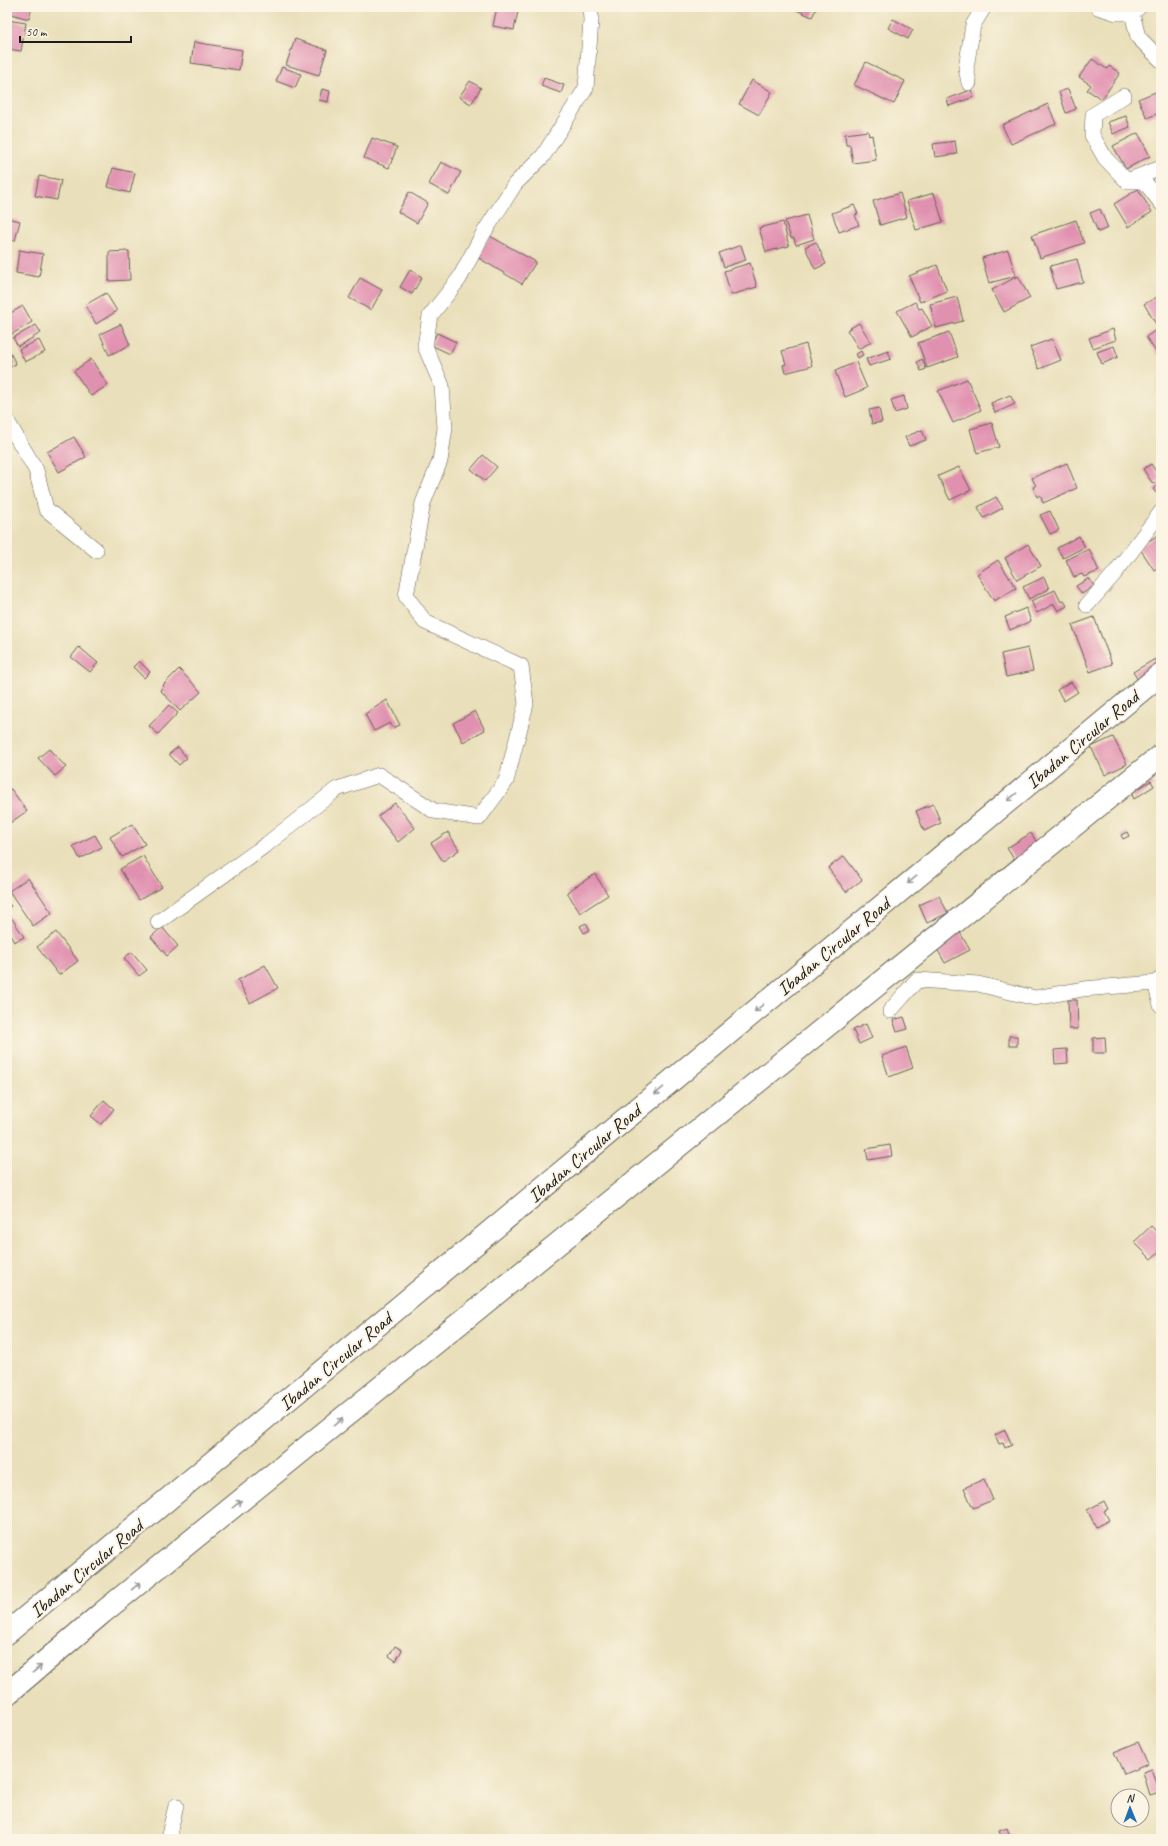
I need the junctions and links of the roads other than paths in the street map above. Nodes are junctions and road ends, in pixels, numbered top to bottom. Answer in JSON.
{"nodes":[{"id":1,"x":590,"y":7,"type":"edge"},
{"id":2,"x":984,"y":7,"type":"edge"},
{"id":3,"x":1098,"y":7,"type":"edge"},
{"id":4,"x":1135,"y":10,"type":"edge"},
{"id":5,"x":1161,"y":60,"type":"edge"},
{"id":6,"x":969,"y":83,"type":"dead end"},
{"id":7,"x":1124,"y":96,"type":"dead end"},
{"id":8,"x":1161,"y":168,"type":"edge"},
{"id":9,"x":1127,"y":181,"type":"junction"},
{"id":10,"x":1161,"y":203,"type":"edge"},
{"id":11,"x":7,"y":421,"type":"edge"},
{"id":12,"x":1161,"y":512,"type":"edge"},
{"id":13,"x":96,"y":550,"type":"dead end"},
{"id":14,"x":1087,"y":605,"type":"dead end"},
{"id":15,"x":1161,"y":674,"type":"edge"},
{"id":16,"x":1161,"y":755,"type":"edge"},
{"id":17,"x":158,"y":922,"type":"dead end"},
{"id":18,"x":1158,"y":981,"type":"edge"},
{"id":19,"x":1161,"y":1005,"type":"edge"},
{"id":20,"x":890,"y":1011,"type":"dead end"},
{"id":21,"x":7,"y":1633,"type":"edge"},
{"id":22,"x":7,"y":1694,"type":"edge"},
{"id":23,"x":176,"y":1806,"type":"dead end"},
{"id":24,"x":172,"y":1839,"type":"edge"}],
"edges":[{"from":1,"to":17,"type":"street"},
{"from":2,"to":6,"type":"street"},
{"from":3,"to":4,"type":"street"},
{"from":4,"to":5,"type":"street"},
{"from":7,"to":9,"type":"street"},
{"from":8,"to":9,"type":"street"},
{"from":9,"to":10,"type":"street"},
{"from":11,"to":13,"type":"street"},
{"from":12,"to":14,"type":"street"},
{"from":15,"to":21,"type":"highway","name":"Ibadan Circular Road","one_way":true},
{"from":22,"to":16,"type":"highway","one_way":true},
{"from":18,"to":19,"type":"street"},
{"from":18,"to":20,"type":"street"},
{"from":23,"to":24,"type":"street"}]}
